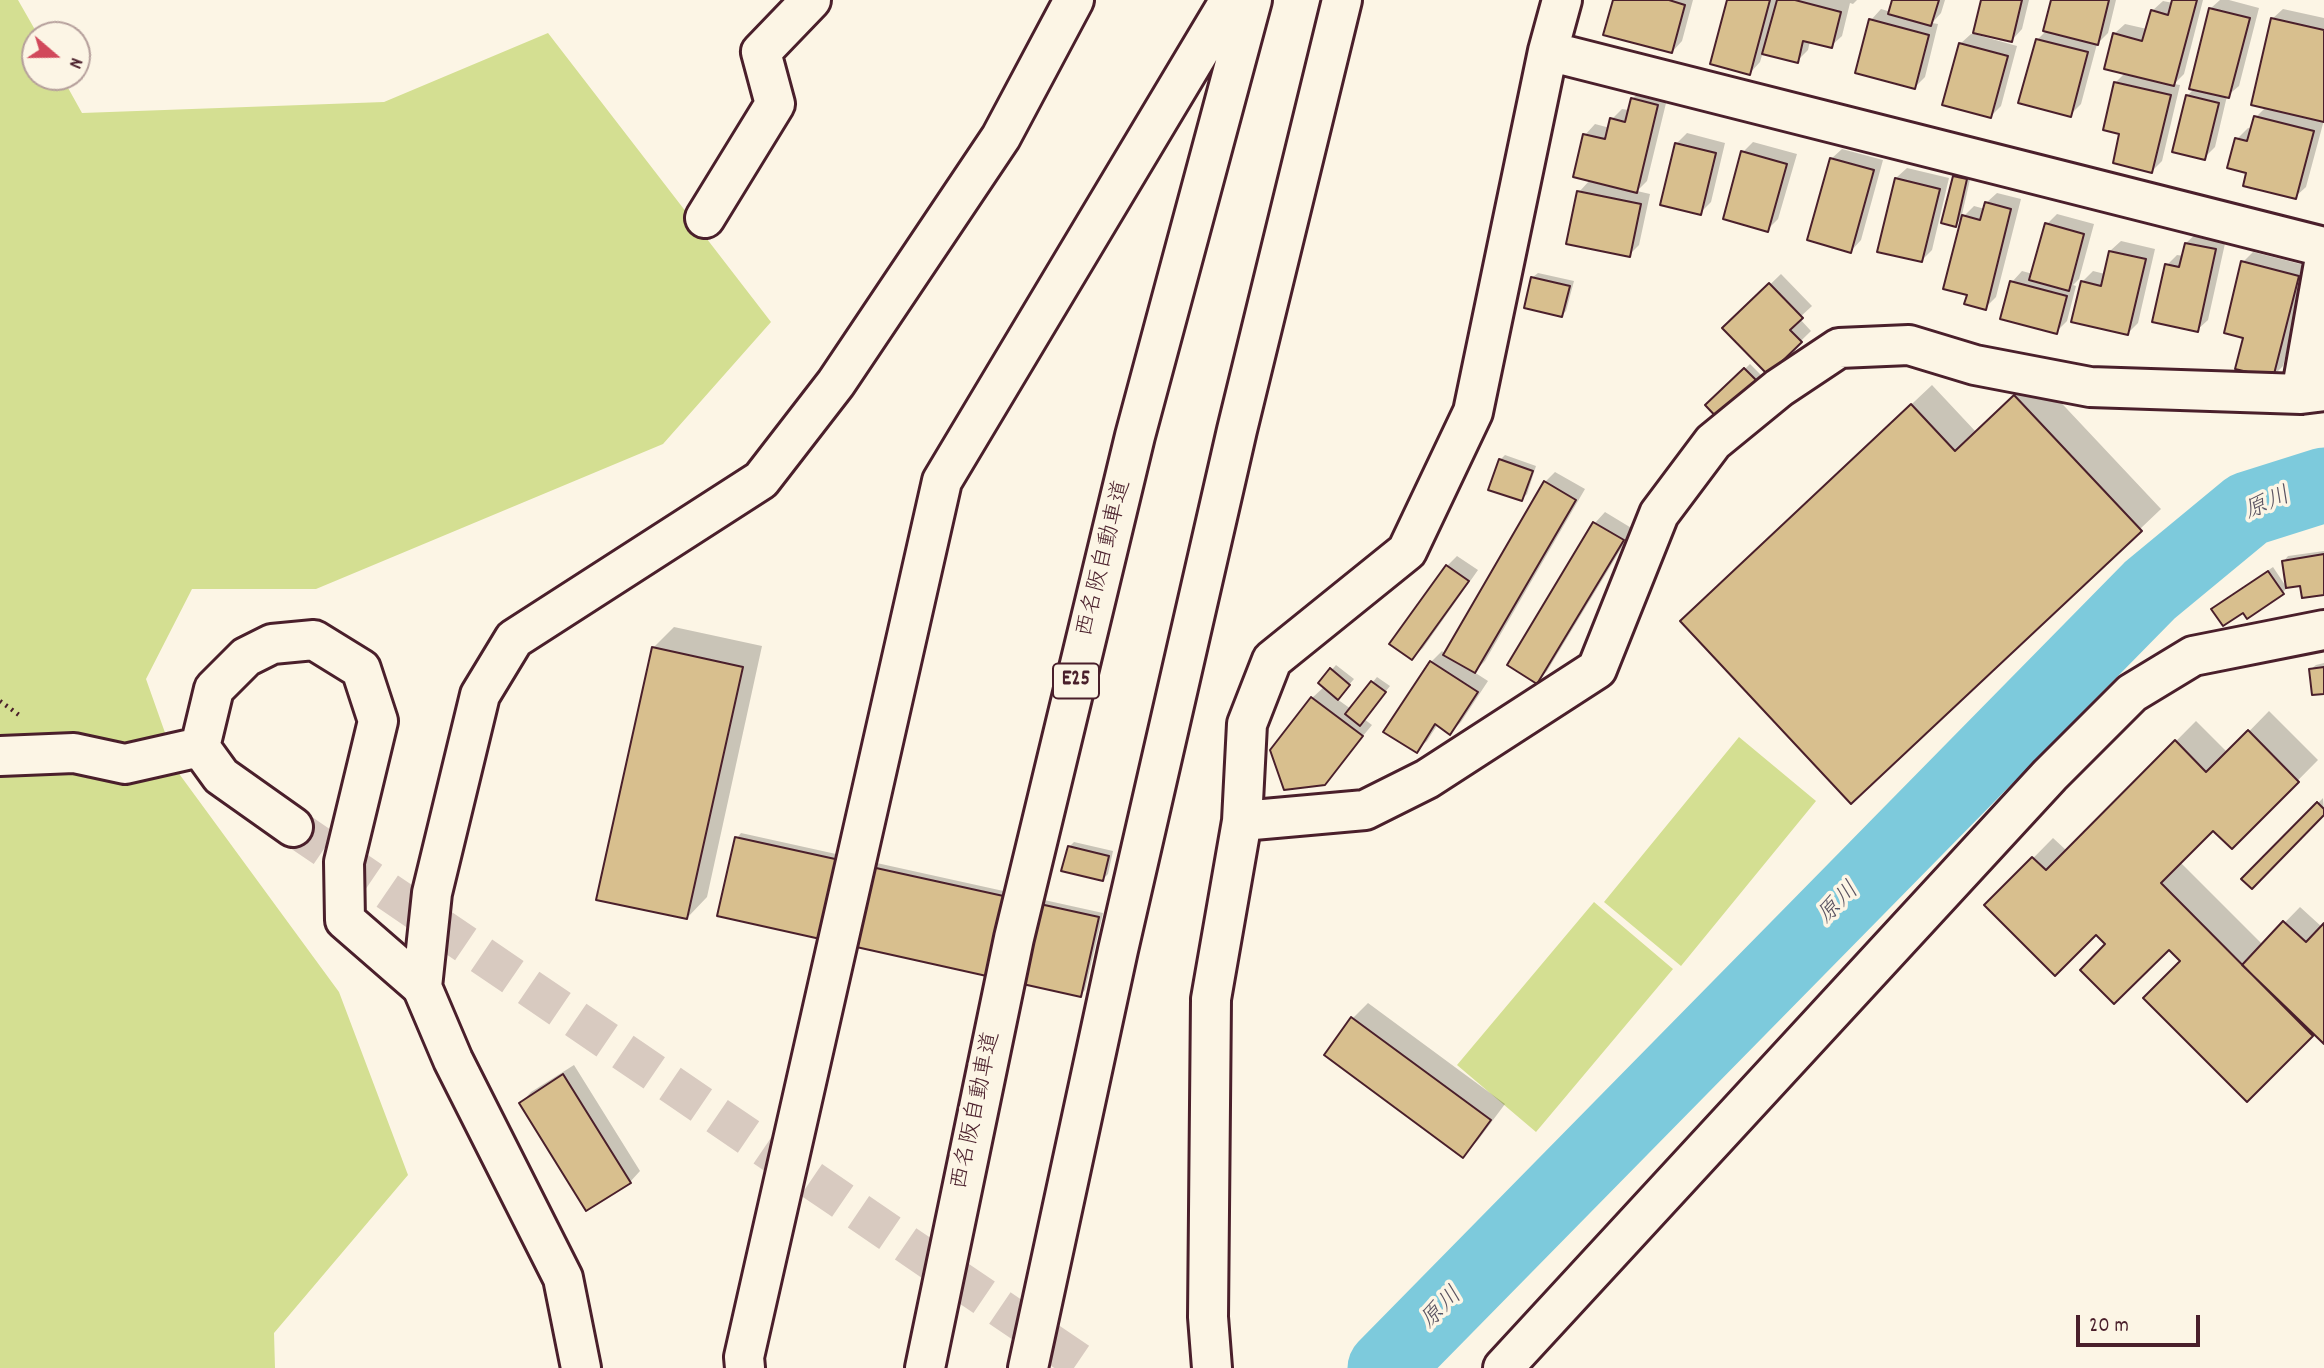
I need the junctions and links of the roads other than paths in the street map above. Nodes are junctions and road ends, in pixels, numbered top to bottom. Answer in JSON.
{"nodes":[{"id":1,"x":811,"y":0,"type":"edge"},
{"id":2,"x":1074,"y":0,"type":"edge"},
{"id":3,"x":1230,"y":0,"type":"edge"},
{"id":4,"x":1252,"y":0,"type":"edge"},
{"id":5,"x":1342,"y":0,"type":"edge"},
{"id":6,"x":1562,"y":0,"type":"edge"},
{"id":7,"x":1548,"y":51,"type":"junction"},
{"id":8,"x":705,"y":218,"type":"dead end"},
{"id":9,"x":2324,"y":247,"type":"edge"},
{"id":10,"x":2324,"y":263,"type":"edge"},
{"id":11,"x":2313,"y":392,"type":"edge"},
{"id":12,"x":2324,"y":630,"type":"edge"},
{"id":13,"x":200,"y":747,"type":"junction"},
{"id":14,"x":0,"y":756,"type":"edge"},
{"id":15,"x":1242,"y":821,"type":"junction"},
{"id":16,"x":293,"y":827,"type":"tunnel mouth"},
{"id":17,"x":422,"y":986,"type":"junction"},
{"id":18,"x":580,"y":1368,"type":"edge"},
{"id":19,"x":745,"y":1368,"type":"edge"},
{"id":20,"x":925,"y":1368,"type":"edge"},
{"id":21,"x":1028,"y":1368,"type":"edge"},
{"id":22,"x":1212,"y":1368,"type":"edge"},
{"id":23,"x":1503,"y":1368,"type":"edge"}],
"edges":[{"from":1,"to":8,"type":"main road"},
{"from":2,"to":17,"type":"main road"},
{"from":3,"to":19,"type":"main road"},
{"from":4,"to":20,"type":"main road","name":"西名阪自動車道","number":"E25"},
{"from":5,"to":21,"type":"main road"},
{"from":6,"to":7,"type":"main road"},
{"from":7,"to":9,"type":"main road"},
{"from":7,"to":15,"type":"main road"},
{"from":10,"to":11,"type":"main road"},
{"from":11,"to":15,"type":"main road"},
{"from":12,"to":23,"type":"main road"},
{"from":13,"to":14,"type":"main road"},
{"from":13,"to":16,"type":"main road"},
{"from":13,"to":17,"type":"main road"},
{"from":15,"to":22,"type":"main road"},
{"from":17,"to":18,"type":"main road"}]}
